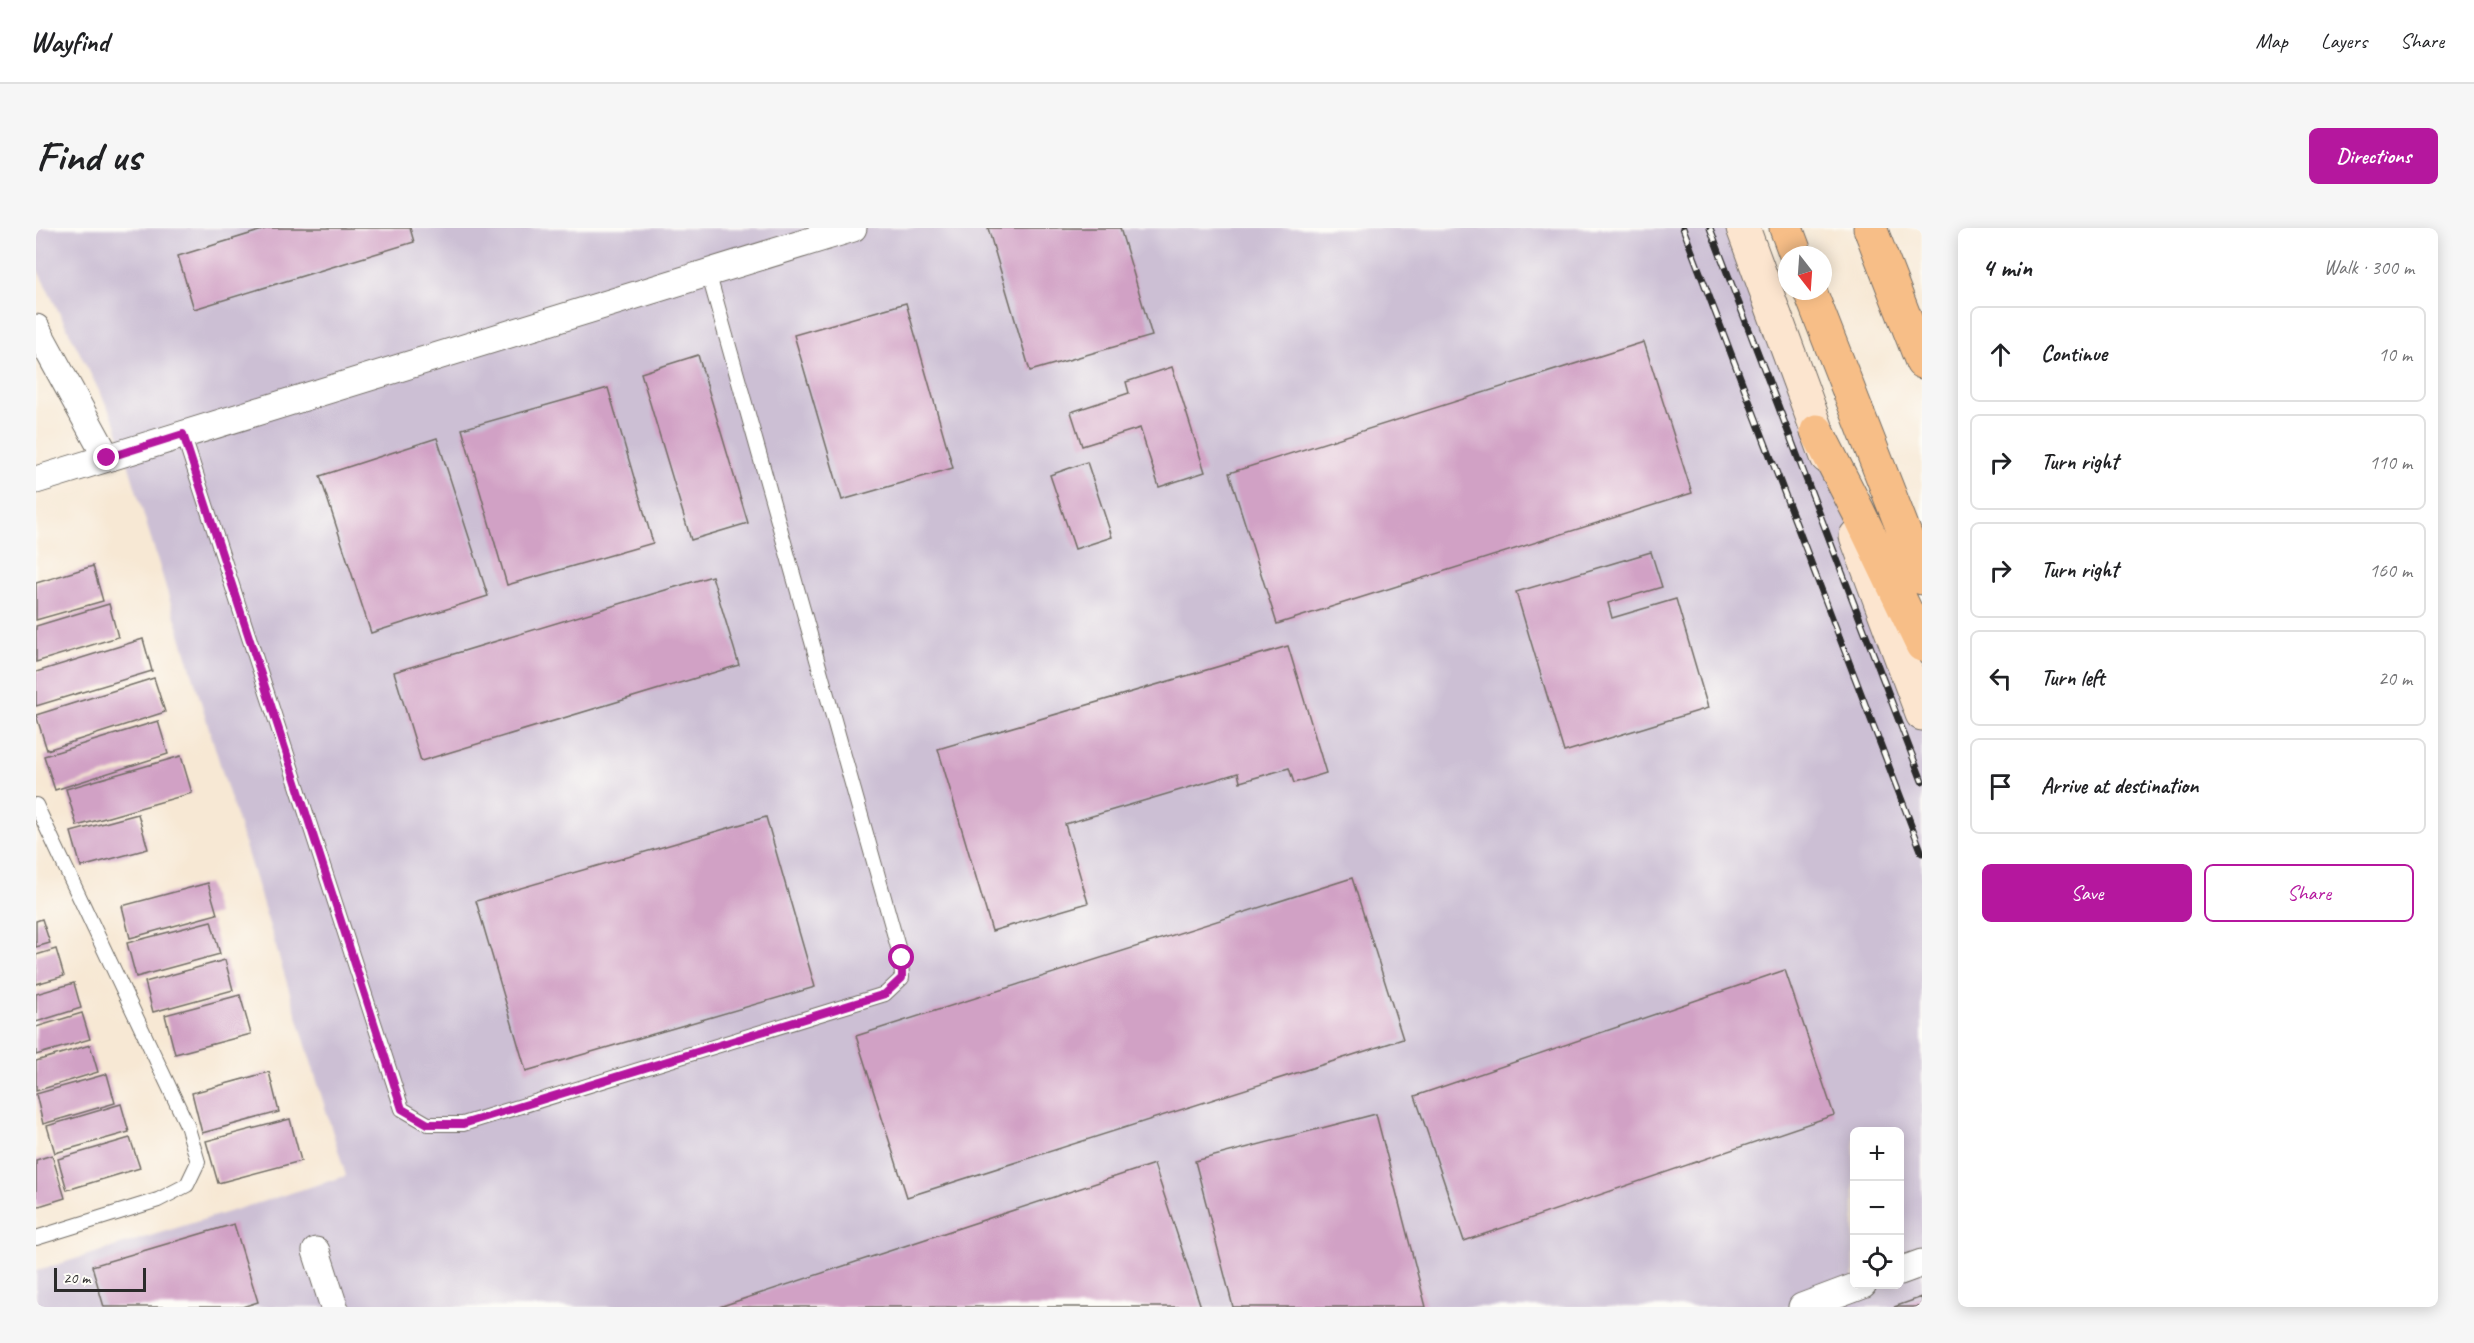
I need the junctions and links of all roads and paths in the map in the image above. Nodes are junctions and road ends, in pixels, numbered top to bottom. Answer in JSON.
{"nodes":[{"id":1,"x":853,"y":228,"type":"edge"},
{"id":2,"x":1743,"y":228,"type":"edge"},
{"id":3,"x":1786,"y":228,"type":"edge"},
{"id":4,"x":1870,"y":228,"type":"edge"},
{"id":5,"x":1793,"y":246,"type":"edge"},
{"id":6,"x":708,"y":272,"type":"junction"},
{"id":7,"x":1814,"y":300,"type":"edge"},
{"id":8,"x":36,"y":328,"type":"edge"},
{"id":9,"x":1922,"y":362,"type":"edge"},
{"id":10,"x":1817,"y":431,"type":"junction"},
{"id":11,"x":183,"y":434,"type":"junction"},
{"id":12,"x":107,"y":458,"type":"junction"},
{"id":13,"x":36,"y":480,"type":"edge"},
{"id":14,"x":1922,"y":578,"type":"edge"},
{"id":15,"x":1922,"y":645,"type":"edge"},
{"id":16,"x":1922,"y":714,"type":"edge"},
{"id":17,"x":36,"y":805,"type":"edge"},
{"id":18,"x":36,"y":1238,"type":"edge"},
{"id":19,"x":316,"y":1251,"type":"dead end"},
{"id":20,"x":1922,"y":1263,"type":"edge"},
{"id":21,"x":1904,"y":1269,"type":"edge"},
{"id":22,"x":1850,"y":1289,"type":"edge"},
{"id":23,"x":334,"y":1307,"type":"edge"},
{"id":24,"x":1802,"y":1307,"type":"edge"}],
"edges":[{"from":1,"to":6,"type":"street"},
{"from":2,"to":10,"type":"main road"},
{"from":3,"to":5,"type":"highway"},
{"from":4,"to":9,"type":"highway"},
{"from":6,"to":11,"type":"street"},
{"from":6,"to":11,"type":"lane"},
{"from":7,"to":14,"type":"highway"},
{"from":8,"to":12,"type":"street"},
{"from":10,"to":15,"type":"highway"},
{"from":10,"to":16,"type":"main road"},
{"from":11,"to":12,"type":"street"},
{"from":12,"to":13,"type":"street"},
{"from":17,"to":18,"type":"lane"},
{"from":19,"to":23,"type":"street"},
{"from":20,"to":21,"type":"street"},
{"from":22,"to":24,"type":"street"}]}
